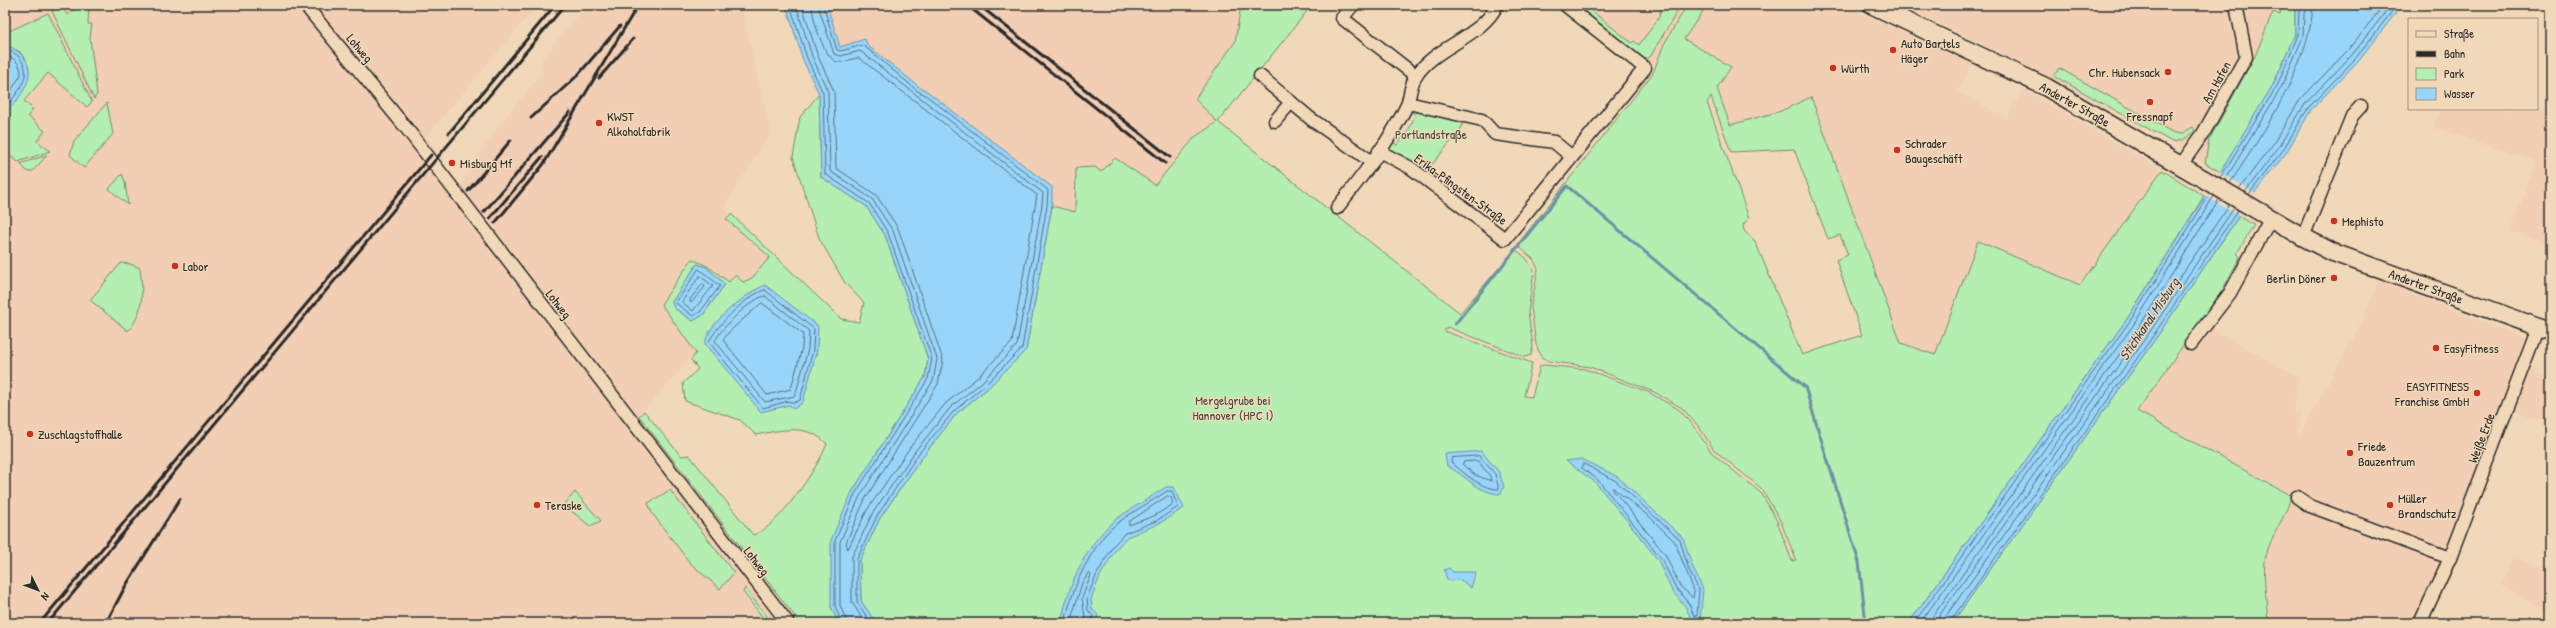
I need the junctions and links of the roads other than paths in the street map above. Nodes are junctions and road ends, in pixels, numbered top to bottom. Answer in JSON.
{"nodes":[{"id":1,"x":305,"y":5,"type":"edge"},
{"id":2,"x":1352,"y":5,"type":"edge"},
{"id":3,"x":1497,"y":5,"type":"edge"},
{"id":4,"x":1565,"y":5,"type":"edge"},
{"id":5,"x":1872,"y":5,"type":"edge"},
{"id":6,"x":2236,"y":5,"type":"edge"},
{"id":7,"x":1260,"y":76,"type":"dead end"},
{"id":8,"x":1416,"y":76,"type":"junction"},
{"id":9,"x":1291,"y":102,"type":"junction"},
{"id":10,"x":1408,"y":103,"type":"junction"},
{"id":11,"x":2361,"y":106,"type":"dead end"},
{"id":12,"x":1274,"y":121,"type":"dead end"},
{"id":13,"x":1379,"y":151,"type":"junction"},
{"id":14,"x":1571,"y":156,"type":"junction"},
{"id":15,"x":1372,"y":162,"type":"junction"},
{"id":16,"x":2181,"y":165,"type":"junction"},
{"id":17,"x":1337,"y":208,"type":"dead end"},
{"id":18,"x":2271,"y":218,"type":"junction"},
{"id":19,"x":2303,"y":237,"type":"junction"},
{"id":20,"x":2544,"y":330,"type":"edge"},
{"id":21,"x":2191,"y":344,"type":"dead end"},
{"id":22,"x":2297,"y":497,"type":"dead end"},
{"id":23,"x":2450,"y":558,"type":"junction"},
{"id":24,"x":788,"y":623,"type":"edge"},
{"id":25,"x":2420,"y":623,"type":"edge"}],
"edges":[{"from":1,"to":24,"type":"street","name":"Lohweg"},
{"from":2,"to":8,"type":"street"},
{"from":3,"to":8,"type":"street"},
{"from":4,"to":14,"type":"street"},
{"from":5,"to":16,"type":"main road","name":"Anderter Straße"},
{"from":6,"to":16,"type":"street","name":"Am Hafen"},
{"from":7,"to":9,"type":"street"},
{"from":8,"to":10,"type":"street"},
{"from":9,"to":12,"type":"street"},
{"from":9,"to":15,"type":"street"},
{"from":10,"to":13,"type":"street"},
{"from":10,"to":14,"type":"street"},
{"from":11,"to":19,"type":"street"},
{"from":13,"to":14,"type":"street","name":"Erika-Pfingsten-Straße"},
{"from":13,"to":15,"type":"street"},
{"from":15,"to":17,"type":"street"},
{"from":16,"to":18,"type":"main road","name":"Anderter Straße"},
{"from":18,"to":19,"type":"main road","name":"Anderter Straße"},
{"from":18,"to":21,"type":"street"},
{"from":19,"to":20,"type":"main road","name":"Anderter Straße"},
{"from":20,"to":23,"type":"street","name":"Weiße Erde"},
{"from":22,"to":23,"type":"street"},
{"from":23,"to":25,"type":"street","name":"Weiße Erde"}]}
